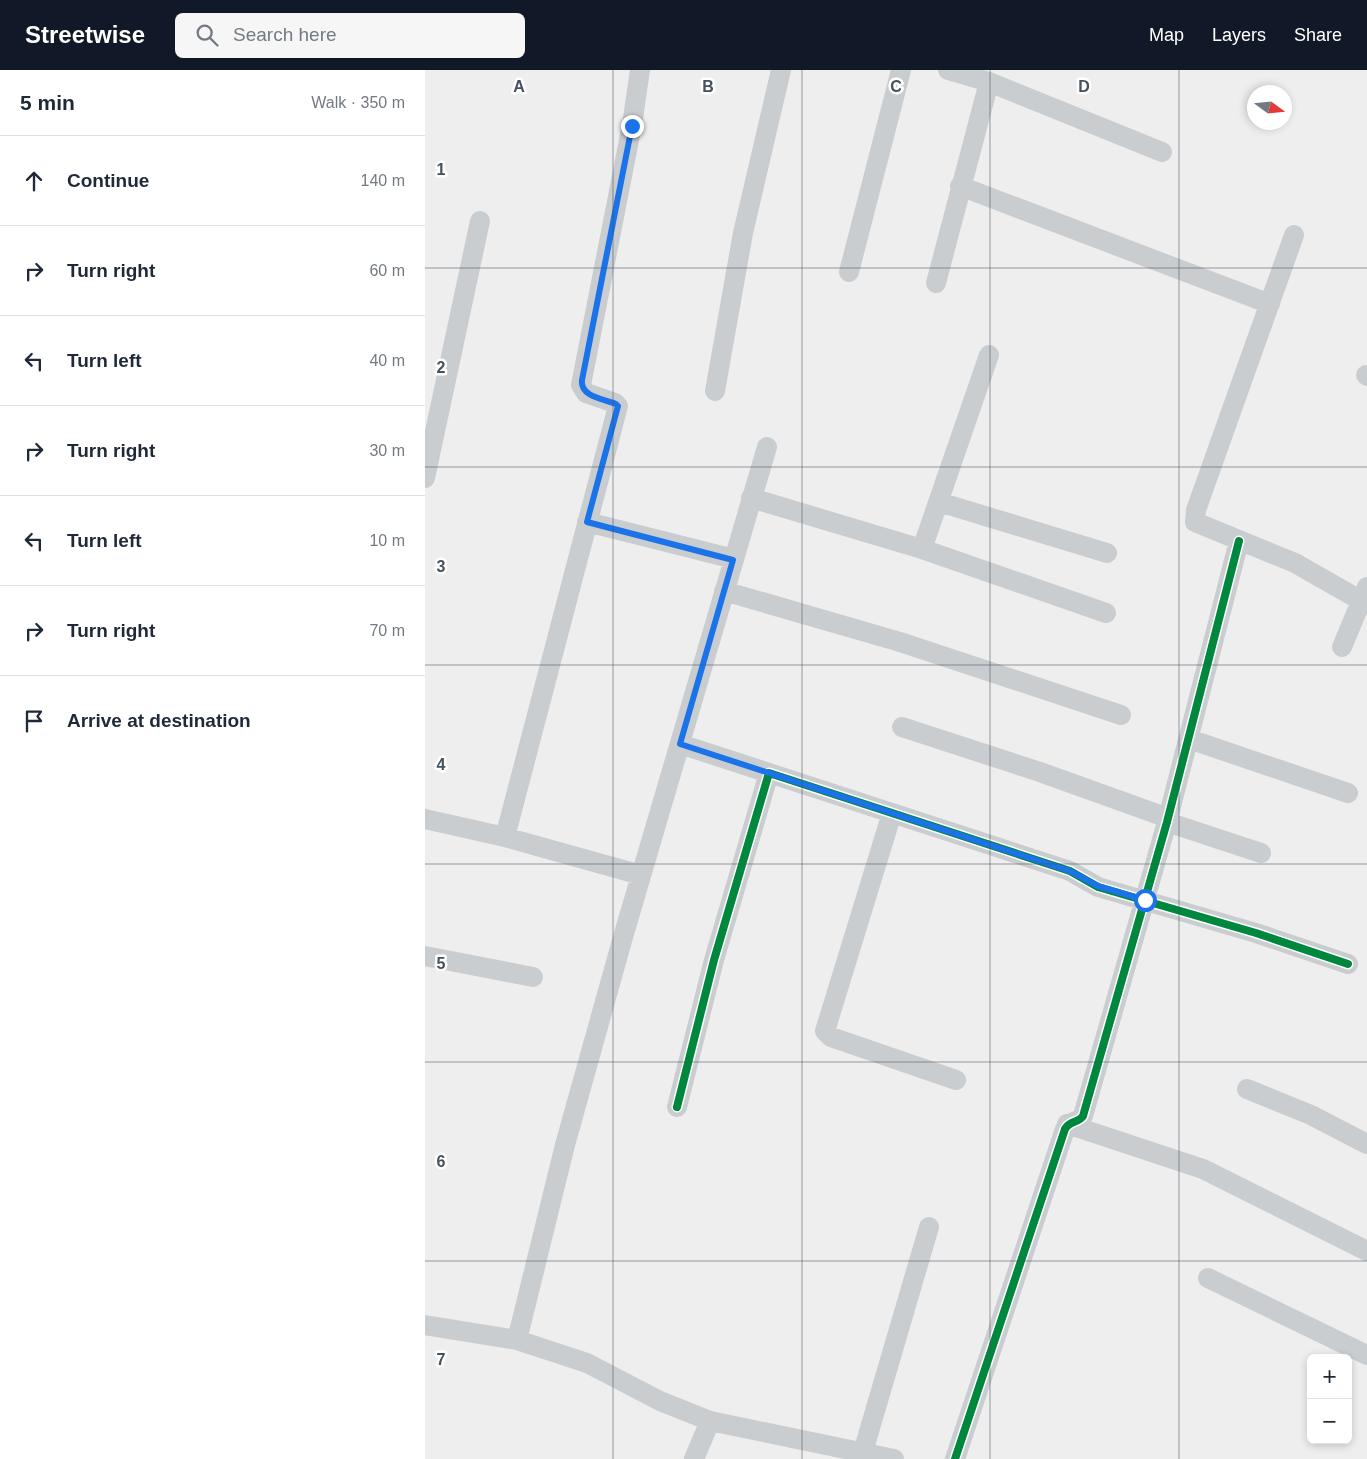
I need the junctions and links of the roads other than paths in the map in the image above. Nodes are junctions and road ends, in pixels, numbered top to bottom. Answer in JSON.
{"nodes":[{"id":1,"x":640,"y":70,"type":"edge"},
{"id":2,"x":781,"y":70,"type":"edge"},
{"id":3,"x":901,"y":70,"type":"edge"},
{"id":4,"x":948,"y":70,"type":"edge"},
{"id":5,"x":989,"y":82,"type":"junction"},
{"id":6,"x":1162,"y":152,"type":"dead end"},
{"id":7,"x":960,"y":186,"type":"junction"},
{"id":8,"x":480,"y":220,"type":"dead end"},
{"id":9,"x":1295,"y":235,"type":"dead end"},
{"id":10,"x":849,"y":272,"type":"dead end"},
{"id":11,"x":935,"y":282,"type":"dead end"},
{"id":12,"x":1270,"y":304,"type":"junction"},
{"id":13,"x":989,"y":355,"type":"dead end"},
{"id":14,"x":715,"y":391,"type":"dead end"},
{"id":15,"x":767,"y":447,"type":"dead end"},
{"id":16,"x":425,"y":478,"type":"edge"},
{"id":17,"x":751,"y":498,"type":"junction"},
{"id":18,"x":939,"y":502,"type":"junction"},
{"id":19,"x":587,"y":522,"type":"junction"},
{"id":20,"x":1239,"y":541,"type":"junction"},
{"id":21,"x":922,"y":549,"type":"junction"},
{"id":22,"x":1107,"y":553,"type":"dead end"},
{"id":23,"x":733,"y":560,"type":"junction"},
{"id":24,"x":724,"y":591,"type":"junction"},
{"id":25,"x":1365,"y":597,"type":"edge"},
{"id":26,"x":1106,"y":613,"type":"dead end"},
{"id":27,"x":1342,"y":647,"type":"dead end"},
{"id":28,"x":1121,"y":715,"type":"dead end"},
{"id":29,"x":902,"y":727,"type":"dead end"},
{"id":30,"x":1189,"y":739,"type":"junction"},
{"id":31,"x":680,"y":744,"type":"junction"},
{"id":32,"x":769,"y":773,"type":"junction"},
{"id":33,"x":1348,"y":793,"type":"dead end"},
{"id":34,"x":892,"y":813,"type":"junction"},
{"id":35,"x":425,"y":819,"type":"edge"},
{"id":36,"x":1168,"y":820,"type":"junction"},
{"id":37,"x":505,"y":837,"type":"junction"},
{"id":38,"x":1261,"y":853,"type":"dead end"},
{"id":39,"x":641,"y":875,"type":"junction"},
{"id":40,"x":1145,"y":900,"type":"junction"},
{"id":41,"x":425,"y":956,"type":"edge"},
{"id":42,"x":1348,"y":964,"type":"dead end"},
{"id":43,"x":533,"y":977,"type":"dead end"},
{"id":44,"x":956,"y":1080,"type":"dead end"},
{"id":45,"x":1247,"y":1089,"type":"dead end"},
{"id":46,"x":677,"y":1107,"type":"dead end"},
{"id":47,"x":1067,"y":1124,"type":"junction"},
{"id":48,"x":1367,"y":1144,"type":"edge"},
{"id":49,"x":929,"y":1227,"type":"dead end"},
{"id":50,"x":1367,"y":1251,"type":"edge"},
{"id":51,"x":1208,"y":1278,"type":"dead end"},
{"id":52,"x":425,"y":1325,"type":"edge"},
{"id":53,"x":517,"y":1340,"type":"junction"},
{"id":54,"x":1367,"y":1355,"type":"edge"},
{"id":55,"x":709,"y":1421,"type":"junction"},
{"id":56,"x":863,"y":1452,"type":"junction"},
{"id":57,"x":694,"y":1459,"type":"edge"},
{"id":58,"x":894,"y":1459,"type":"edge"},
{"id":59,"x":955,"y":1459,"type":"edge"}],
"edges":[{"from":1,"to":19,"type":"street"},
{"from":2,"to":14,"type":"street"},
{"from":3,"to":10,"type":"street"},
{"from":4,"to":5,"type":"street"},
{"from":5,"to":6,"type":"street"},
{"from":5,"to":7,"type":"street"},
{"from":7,"to":11,"type":"street"},
{"from":7,"to":12,"type":"street"},
{"from":8,"to":16,"type":"street"},
{"from":9,"to":12,"type":"street"},
{"from":12,"to":20,"type":"street"},
{"from":13,"to":18,"type":"street"},
{"from":15,"to":17,"type":"street"},
{"from":17,"to":21,"type":"street"},
{"from":17,"to":23,"type":"street"},
{"from":18,"to":21,"type":"street"},
{"from":18,"to":22,"type":"street"},
{"from":19,"to":23,"type":"street"},
{"from":19,"to":37,"type":"street"},
{"from":20,"to":25,"type":"street"},
{"from":20,"to":30,"type":"street"},
{"from":21,"to":26,"type":"street"},
{"from":23,"to":24,"type":"street"},
{"from":24,"to":28,"type":"street"},
{"from":24,"to":31,"type":"street"},
{"from":25,"to":27,"type":"street"},
{"from":29,"to":36,"type":"street"},
{"from":30,"to":33,"type":"street"},
{"from":30,"to":36,"type":"street"},
{"from":31,"to":32,"type":"street"},
{"from":31,"to":39,"type":"street"},
{"from":32,"to":34,"type":"street"},
{"from":32,"to":46,"type":"street"},
{"from":34,"to":40,"type":"street"},
{"from":34,"to":44,"type":"street"},
{"from":35,"to":37,"type":"street"},
{"from":36,"to":38,"type":"street"},
{"from":36,"to":40,"type":"street"},
{"from":37,"to":39,"type":"street"},
{"from":39,"to":53,"type":"street"},
{"from":40,"to":42,"type":"street"},
{"from":40,"to":47,"type":"street"},
{"from":41,"to":43,"type":"street"},
{"from":45,"to":48,"type":"street"},
{"from":47,"to":50,"type":"street"},
{"from":47,"to":59,"type":"street"},
{"from":49,"to":56,"type":"street"},
{"from":51,"to":54,"type":"street"},
{"from":52,"to":53,"type":"street"},
{"from":53,"to":55,"type":"street"},
{"from":55,"to":56,"type":"street"},
{"from":55,"to":57,"type":"street"},
{"from":56,"to":58,"type":"street"}]}
